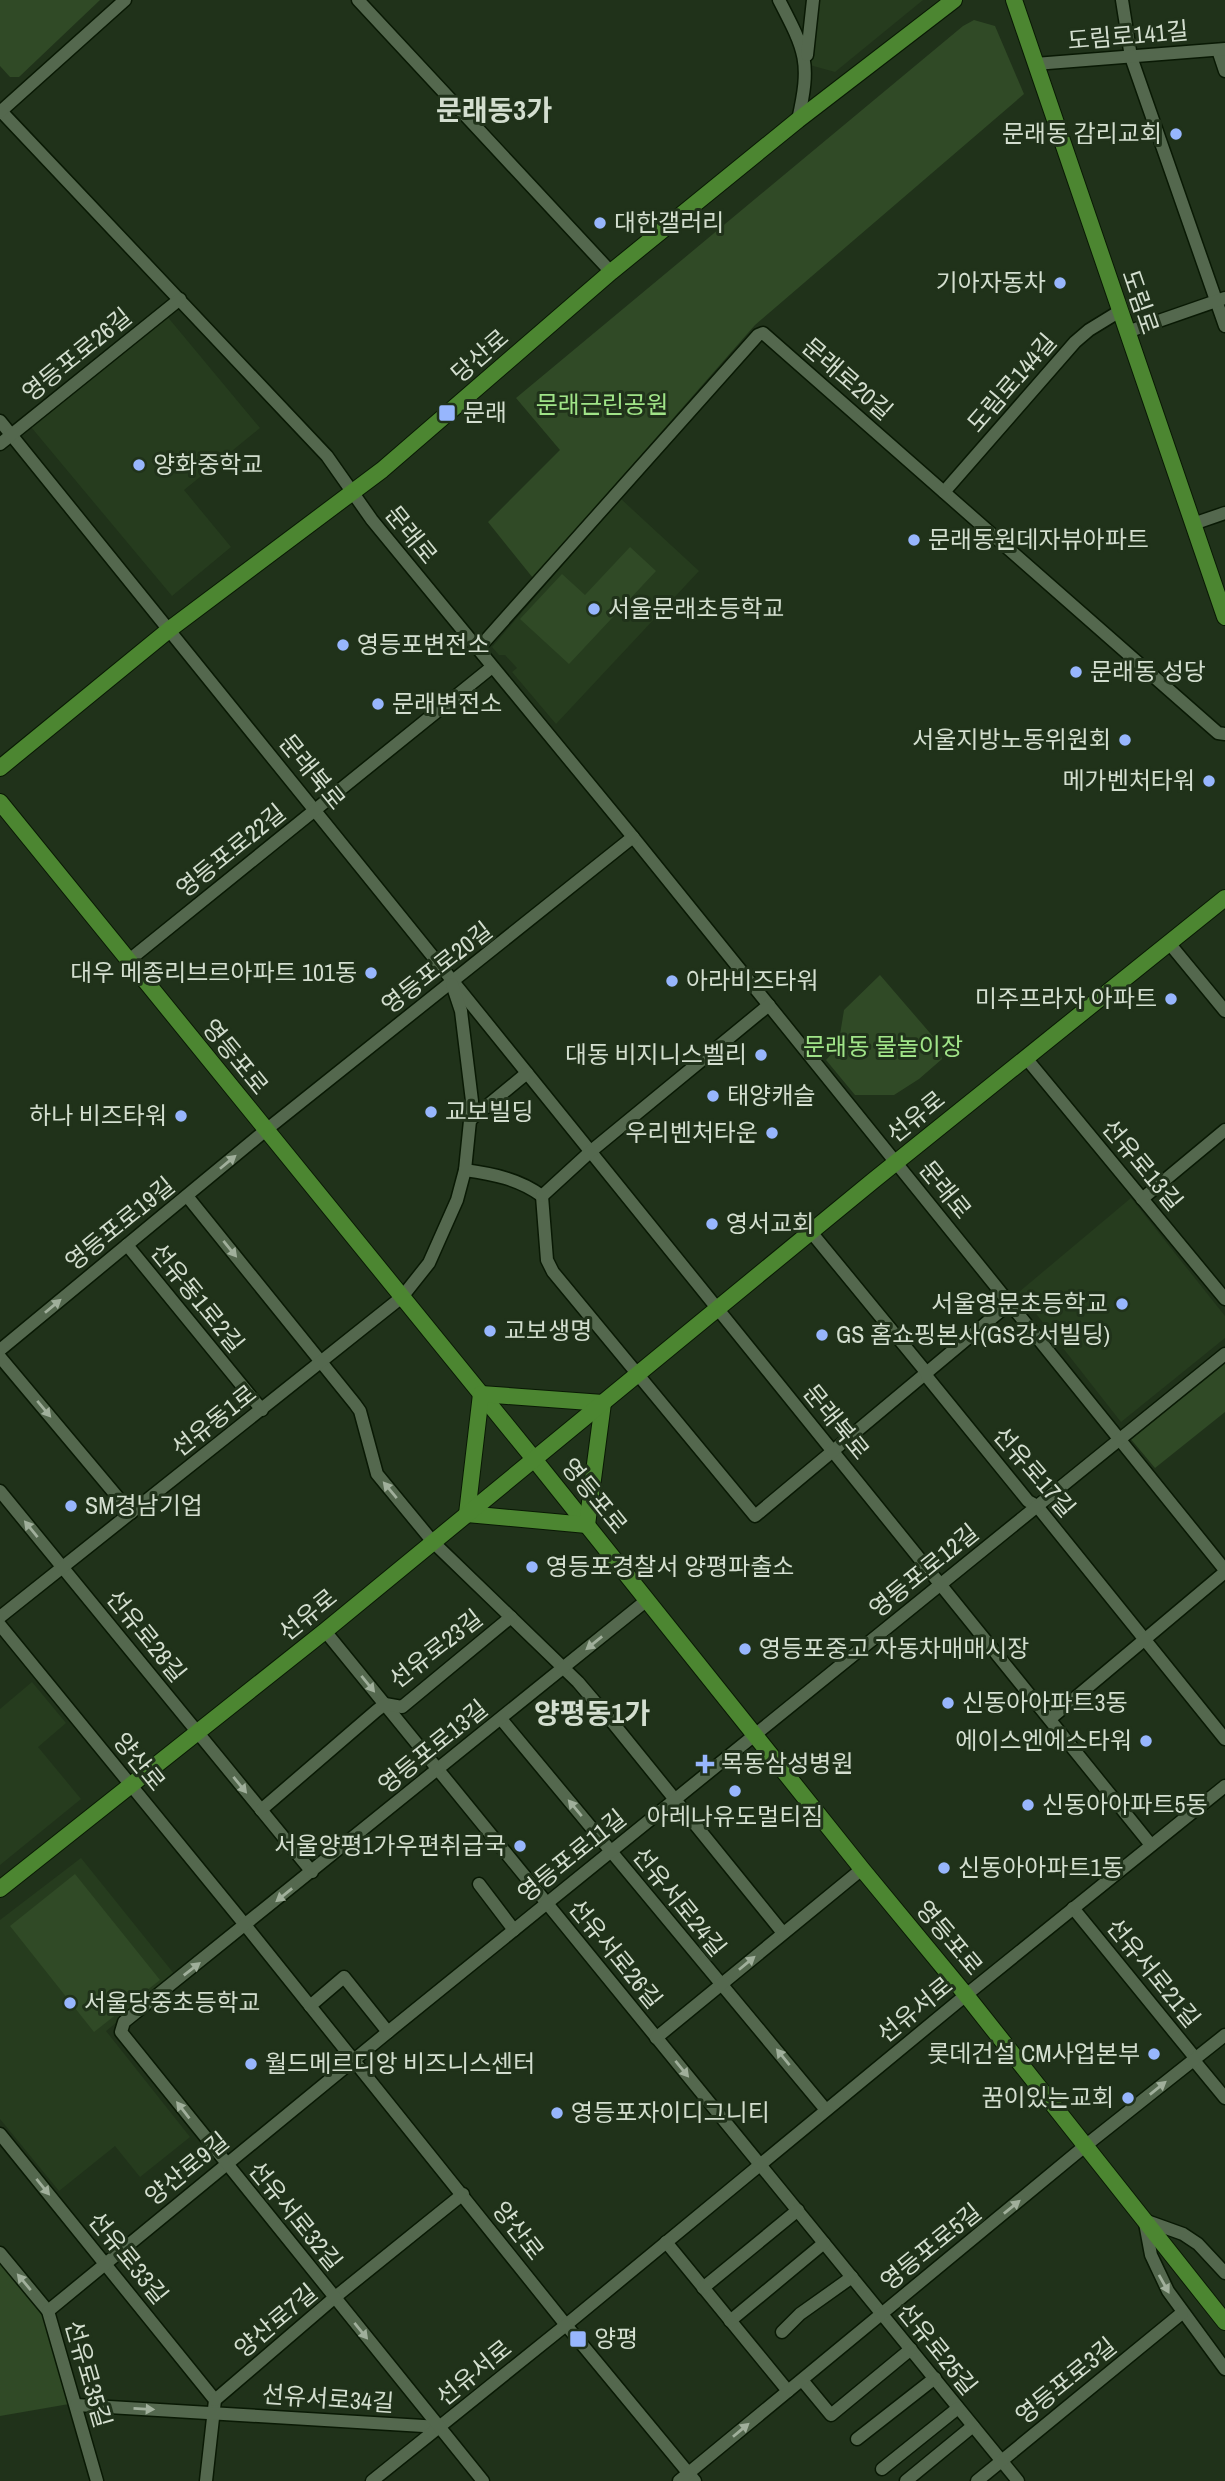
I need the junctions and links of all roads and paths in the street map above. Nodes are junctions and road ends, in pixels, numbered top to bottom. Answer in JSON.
{"nodes":[{"id":1,"x":125,"y":0,"type":"edge"},
{"id":2,"x":358,"y":0,"type":"edge"},
{"id":3,"x":779,"y":0,"type":"edge"},
{"id":4,"x":813,"y":0,"type":"edge"},
{"id":5,"x":954,"y":0,"type":"edge"},
{"id":6,"x":1014,"y":0,"type":"edge"},
{"id":7,"x":1122,"y":0,"type":"edge"},
{"id":8,"x":1221,"y":49,"type":"edge"},
{"id":9,"x":1131,"y":57,"type":"junction"},
{"id":10,"x":806,"y":64,"type":"junction"},
{"id":11,"x":1035,"y":64,"type":"junction"},
{"id":12,"x":1225,"y":71,"type":"edge"},
{"id":13,"x":0,"y":111,"type":"edge"},
{"id":14,"x":799,"y":120,"type":"junction"},
{"id":15,"x":611,"y":272,"type":"junction"},
{"id":16,"x":180,"y":299,"type":"junction"},
{"id":17,"x":1221,"y":300,"type":"edge"},
{"id":18,"x":1119,"y":311,"type":"junction"},
{"id":19,"x":1225,"y":326,"type":"edge"},
{"id":20,"x":1127,"y":332,"type":"junction"},
{"id":21,"x":0,"y":421,"type":"edge"},
{"id":22,"x":12,"y":435,"type":"junction"},
{"id":23,"x":0,"y":444,"type":"edge"},
{"id":24,"x":944,"y":492,"type":"junction"},
{"id":25,"x":353,"y":494,"type":"junction"},
{"id":26,"x":1225,"y":513,"type":"edge"},
{"id":27,"x":1193,"y":524,"type":"junction"},
{"id":28,"x":1225,"y":617,"type":"edge"},
{"id":29,"x":170,"y":629,"type":"junction"},
{"id":30,"x":478,"y":649,"type":"junction"},
{"id":31,"x":492,"y":667,"type":"junction"},
{"id":32,"x":1225,"y":734,"type":"edge"},
{"id":33,"x":0,"y":768,"type":"edge"},
{"id":34,"x":0,"y":802,"type":"edge"},
{"id":35,"x":316,"y":810,"type":"junction"},
{"id":36,"x":633,"y":837,"type":"junction"},
{"id":37,"x":1225,"y":898,"type":"edge"},
{"id":38,"x":1169,"y":943,"type":"junction"},
{"id":39,"x":128,"y":961,"type":"junction"},
{"id":40,"x":453,"y":980,"type":"junction"},
{"id":41,"x":769,"y":1005,"type":"junction"},
{"id":42,"x":1225,"y":1012,"type":"edge"},
{"id":43,"x":1026,"y":1058,"type":"junction"},
{"id":44,"x":527,"y":1073,"type":"junction"},
{"id":45,"x":470,"y":1120,"type":"junction"},
{"id":46,"x":266,"y":1130,"type":"junction"},
{"id":47,"x":1225,"y":1130,"type":"edge"},
{"id":48,"x":590,"y":1152,"type":"junction"},
{"id":49,"x":896,"y":1162,"type":"junction"},
{"id":50,"x":465,"y":1170,"type":"junction"},
{"id":51,"x":187,"y":1196,"type":"junction"},
{"id":52,"x":542,"y":1196,"type":"junction"},
{"id":53,"x":1142,"y":1199,"type":"junction"},
{"id":54,"x":811,"y":1232,"type":"junction"},
{"id":55,"x":127,"y":1245,"type":"junction"},
{"id":56,"x":402,"y":1297,"type":"junction"},
{"id":57,"x":1225,"y":1299,"type":"edge"},
{"id":58,"x":1010,"y":1303,"type":"junction"},
{"id":59,"x":717,"y":1309,"type":"junction"},
{"id":60,"x":0,"y":1350,"type":"edge"},
{"id":61,"x":1225,"y":1354,"type":"edge"},
{"id":62,"x":0,"y":1357,"type":"edge"},
{"id":63,"x":321,"y":1361,"type":"junction"},
{"id":64,"x":926,"y":1372,"type":"junction"},
{"id":65,"x":638,"y":1374,"type":"junction"},
{"id":66,"x":481,"y":1394,"type":"junction"},
{"id":67,"x":603,"y":1403,"type":"junction"},
{"id":68,"x":262,"y":1410,"type":"junction"},
{"id":69,"x":1120,"y":1439,"type":"junction"},
{"id":70,"x":832,"y":1451,"type":"junction"},
{"id":71,"x":534,"y":1459,"type":"junction"},
{"id":72,"x":0,"y":1491,"type":"edge"},
{"id":73,"x":1037,"y":1506,"type":"junction"},
{"id":74,"x":131,"y":1513,"type":"junction"},
{"id":75,"x":467,"y":1514,"type":"junction"},
{"id":76,"x":587,"y":1525,"type":"junction"},
{"id":77,"x":433,"y":1542,"type":"junction"},
{"id":78,"x":63,"y":1567,"type":"junction"},
{"id":79,"x":1225,"y":1571,"type":"edge"},
{"id":80,"x":941,"y":1584,"type":"junction"},
{"id":81,"x":647,"y":1600,"type":"junction"},
{"id":82,"x":0,"y":1617,"type":"edge"},
{"id":83,"x":511,"y":1618,"type":"junction"},
{"id":84,"x":0,"y":1625,"type":"edge"},
{"id":85,"x":325,"y":1631,"type":"junction"},
{"id":86,"x":1145,"y":1638,"type":"junction"},
{"id":87,"x":563,"y":1668,"type":"junction"},
{"id":88,"x":385,"y":1704,"type":"junction"},
{"id":89,"x":500,"y":1719,"type":"junction"},
{"id":90,"x":1050,"y":1719,"type":"junction"},
{"id":91,"x":197,"y":1732,"type":"junction"},
{"id":92,"x":755,"y":1735,"type":"junction"},
{"id":93,"x":1225,"y":1739,"type":"edge"},
{"id":94,"x":438,"y":1770,"type":"junction"},
{"id":95,"x":131,"y":1785,"type":"junction"},
{"id":96,"x":1225,"y":1786,"type":"edge"},
{"id":97,"x":676,"y":1799,"type":"junction"},
{"id":98,"x":261,"y":1810,"type":"junction"},
{"id":99,"x":1152,"y":1845,"type":"junction"},
{"id":100,"x":610,"y":1852,"type":"junction"},
{"id":101,"x":862,"y":1869,"type":"junction"},
{"id":102,"x":312,"y":1872,"type":"junction"},
{"id":103,"x":479,"y":1884,"type":"dead end"},
{"id":104,"x":1,"y":1887,"type":"edge"},
{"id":105,"x":547,"y":1903,"type":"junction"},
{"id":106,"x":1073,"y":1909,"type":"junction"},
{"id":107,"x":246,"y":1926,"type":"junction"},
{"id":108,"x":514,"y":1930,"type":"junction"},
{"id":109,"x":783,"y":1933,"type":"junction"},
{"id":110,"x":722,"y":1983,"type":"junction"},
{"id":111,"x":966,"y":1995,"type":"junction"},
{"id":112,"x":310,"y":2006,"type":"junction"},
{"id":113,"x":388,"y":2032,"type":"junction"},
{"id":114,"x":1225,"y":2035,"type":"edge"},
{"id":115,"x":656,"y":2038,"type":"junction"},
{"id":116,"x":1195,"y":2059,"type":"junction"},
{"id":117,"x":354,"y":2060,"type":"junction"},
{"id":118,"x":1225,"y":2098,"type":"edge"},
{"id":119,"x":826,"y":2110,"type":"junction"},
{"id":120,"x":0,"y":2134,"type":"edge"},
{"id":121,"x":1086,"y":2146,"type":"junction"},
{"id":122,"x":226,"y":2164,"type":"junction"},
{"id":123,"x":760,"y":2164,"type":"junction"},
{"id":124,"x":463,"y":2194,"type":"junction"},
{"id":125,"x":798,"y":2210,"type":"junction"},
{"id":126,"x":1144,"y":2220,"type":"junction"},
{"id":127,"x":666,"y":2242,"type":"junction"},
{"id":128,"x":824,"y":2243,"type":"junction"},
{"id":129,"x":0,"y":2253,"type":"edge"},
{"id":130,"x":106,"y":2264,"type":"junction"},
{"id":131,"x":1225,"y":2273,"type":"edge"},
{"id":132,"x":852,"y":2277,"type":"junction"},
{"id":133,"x":703,"y":2287,"type":"junction"},
{"id":134,"x":334,"y":2298,"type":"junction"},
{"id":135,"x":48,"y":2311,"type":"junction"},
{"id":136,"x":1182,"y":2313,"type":"junction"},
{"id":137,"x":882,"y":2314,"type":"junction"},
{"id":138,"x":730,"y":2320,"type":"junction"},
{"id":139,"x":1225,"y":2322,"type":"edge"},
{"id":140,"x":566,"y":2325,"type":"junction"},
{"id":141,"x":782,"y":2332,"type":"dead end"},
{"id":142,"x":911,"y":2349,"type":"junction"},
{"id":143,"x":1225,"y":2368,"type":"edge"},
{"id":144,"x":934,"y":2378,"type":"junction"},
{"id":145,"x":802,"y":2380,"type":"junction"},
{"id":146,"x":788,"y":2392,"type":"junction"},
{"id":147,"x":76,"y":2404,"type":"junction"},
{"id":148,"x":214,"y":2407,"type":"junction"},
{"id":149,"x":958,"y":2408,"type":"junction"},
{"id":150,"x":973,"y":2426,"type":"junction"},
{"id":151,"x":440,"y":2427,"type":"junction"},
{"id":152,"x":857,"y":2439,"type":"dead end"},
{"id":153,"x":1002,"y":2461,"type":"junction"},
{"id":154,"x":883,"y":2469,"type":"dead end"},
{"id":155,"x":479,"y":2477,"type":"edge"},
{"id":156,"x":688,"y":2478,"type":"edge"},
{"id":157,"x":97,"y":2481,"type":"edge"},
{"id":158,"x":206,"y":2481,"type":"edge"},
{"id":159,"x":372,"y":2481,"type":"edge"},
{"id":160,"x":465,"y":2481,"type":"edge"},
{"id":161,"x":906,"y":2481,"type":"edge"},
{"id":162,"x":977,"y":2481,"type":"edge"},
{"id":163,"x":1018,"y":2481,"type":"edge"}],
"edges":[{"from":1,"to":13,"type":"street"},
{"from":2,"to":15,"type":"street"},
{"from":3,"to":10,"type":"street"},
{"from":4,"to":10,"type":"street"},
{"from":5,"to":14,"type":"main road","name":"당산로"},
{"from":6,"to":11,"type":"main road","name":"도림로"},
{"from":7,"to":9,"type":"street"},
{"from":8,"to":9,"type":"street","name":"도림로141길"},
{"from":8,"to":12,"type":"street"},
{"from":9,"to":11,"type":"street","name":"도림로141길"},
{"from":9,"to":17,"type":"street"},
{"from":10,"to":14,"type":"street"},
{"from":11,"to":18,"type":"main road","name":"도림로"},
{"from":13,"to":16,"type":"street","name":"문래로"},
{"from":14,"to":15,"type":"main road","name":"당산로"},
{"from":15,"to":25,"type":"main road","name":"당산로"},
{"from":16,"to":22,"type":"street","name":"영등포로26길"},
{"from":16,"to":25,"type":"street","name":"문래로"},
{"from":17,"to":19,"type":"street"},
{"from":17,"to":20,"type":"street"},
{"from":18,"to":20,"type":"main road","name":"도림로"},
{"from":18,"to":24,"type":"street","name":"도림로144길"},
{"from":20,"to":27,"type":"main road","name":"도림로"},
{"from":21,"to":22,"type":"street","name":"문래북로"},
{"from":22,"to":23,"type":"street","name":"영등포로26길"},
{"from":22,"to":29,"type":"street","name":"문래북로"},
{"from":24,"to":30,"type":"street","name":"문래로20길"},
{"from":24,"to":32,"type":"street","name":"문래로20길"},
{"from":25,"to":29,"type":"main road","name":"당산로"},
{"from":25,"to":30,"type":"street","name":"문래로"},
{"from":26,"to":27,"type":"street"},
{"from":27,"to":28,"type":"main road","name":"도림로"},
{"from":29,"to":33,"type":"main road","name":"당산로"},
{"from":29,"to":35,"type":"street","name":"문래북로"},
{"from":30,"to":31,"type":"street","name":"문래로"},
{"from":31,"to":35,"type":"street","name":"영등포로22길"},
{"from":31,"to":36,"type":"street","name":"문래로"},
{"from":34,"to":39,"type":"main road","name":"영등포로"},
{"from":35,"to":39,"type":"street","name":"영등포로22길"},
{"from":35,"to":40,"type":"street","name":"문래북로"},
{"from":36,"to":40,"type":"street","name":"영등포로20길"},
{"from":36,"to":41,"type":"street","name":"문래로"},
{"from":37,"to":38,"type":"main road","name":"선유로"},
{"from":38,"to":42,"type":"street"},
{"from":38,"to":43,"type":"main road","name":"선유로"},
{"from":39,"to":46,"type":"main road","name":"영등포로"},
{"from":40,"to":44,"type":"street","name":"문래북로"},
{"from":40,"to":45,"type":"street","name":"선유동1로"},
{"from":40,"to":46,"type":"street","name":"영등포로20길"},
{"from":41,"to":48,"type":"street"},
{"from":41,"to":49,"type":"street","name":"문래로"},
{"from":43,"to":49,"type":"main road","name":"선유로"},
{"from":43,"to":53,"type":"street","name":"선유로13길"},
{"from":44,"to":45,"type":"street"},
{"from":44,"to":48,"type":"street","name":"문래북로"},
{"from":45,"to":50,"type":"street","name":"선유동1로"},
{"from":51,"to":46,"type":"street","name":"영등포로19길","one_way":true},
{"from":46,"to":56,"type":"main road","name":"영등포로"},
{"from":47,"to":53,"type":"street"},
{"from":48,"to":52,"type":"street"},
{"from":48,"to":59,"type":"street","name":"문래북로"},
{"from":49,"to":54,"type":"main road","name":"선유로"},
{"from":49,"to":58,"type":"street","name":"문래로"},
{"from":50,"to":52,"type":"street"},
{"from":50,"to":56,"type":"street","name":"선유동1로"},
{"from":51,"to":55,"type":"street","name":"영등포로19길"},
{"from":51,"to":63,"type":"street","one_way":true},
{"from":52,"to":65,"type":"street"},
{"from":53,"to":57,"type":"street","name":"선유로13길"},
{"from":54,"to":59,"type":"main road","name":"선유로"},
{"from":54,"to":64,"type":"street","name":"선유로17길"},
{"from":60,"to":55,"type":"street","name":"영등포로19길","one_way":true},
{"from":55,"to":68,"type":"street","name":"선유동1로2길"},
{"from":56,"to":63,"type":"street","name":"선유동1로"},
{"from":56,"to":66,"type":"main road","name":"영등포로"},
{"from":58,"to":64,"type":"street"},
{"from":58,"to":69,"type":"street","name":"문래로"},
{"from":59,"to":65,"type":"main road","name":"선유로"},
{"from":59,"to":70,"type":"street","name":"문래북로"},
{"from":61,"to":69,"type":"street","name":"영등포로12길"},
{"from":62,"to":74,"type":"street","one_way":true},
{"from":63,"to":68,"type":"street","name":"선유동1로"},
{"from":77,"to":63,"type":"street","name":"선유로23길","one_way":true},
{"from":64,"to":70,"type":"street"},
{"from":64,"to":73,"type":"street","name":"선유로17길"},
{"from":65,"to":67,"type":"main road","name":"선유로"},
{"from":65,"to":70,"type":"street"},
{"from":66,"to":67,"type":"main road"},
{"from":66,"to":71,"type":"main road","name":"영등포로"},
{"from":66,"to":75,"type":"main road"},
{"from":67,"to":71,"type":"main road","name":"선유로"},
{"from":67,"to":76,"type":"main road"},
{"from":68,"to":74,"type":"street","name":"선유동1로"},
{"from":69,"to":73,"type":"street","name":"영등포로12길"},
{"from":69,"to":79,"type":"street","name":"문래로"},
{"from":70,"to":80,"type":"street","name":"문래북로"},
{"from":71,"to":75,"type":"main road","name":"선유로"},
{"from":71,"to":76,"type":"main road","name":"영등포로"},
{"from":78,"to":72,"type":"street","one_way":true},
{"from":73,"to":80,"type":"street","name":"영등포로12길"},
{"from":73,"to":86,"type":"street","name":"선유로17길"},
{"from":74,"to":78,"type":"street","name":"선유동1로"},
{"from":75,"to":76,"type":"main road"},
{"from":75,"to":77,"type":"main road","name":"선유로"},
{"from":76,"to":81,"type":"main road","name":"영등포로"},
{"from":77,"to":83,"type":"street","name":"선유로23길"},
{"from":77,"to":85,"type":"main road","name":"선유로"},
{"from":78,"to":82,"type":"street","name":"선유동1로"},
{"from":78,"to":91,"type":"street","name":"선유로28길"},
{"from":79,"to":86,"type":"street","name":"문래로"},
{"from":80,"to":90,"type":"street","name":"문래북로"},
{"from":80,"to":92,"type":"street","name":"영등포로12길"},
{"from":81,"to":87,"type":"street","name":"영등포로13길","one_way":true},
{"from":81,"to":92,"type":"main road","name":"영등포로"},
{"from":83,"to":87,"type":"street","name":"선유로23길"},
{"from":83,"to":88,"type":"street","name":"선유로23길"},
{"from":84,"to":95,"type":"street","name":"양산로"},
{"from":85,"to":88,"type":"street","one_way":true},
{"from":85,"to":91,"type":"main road","name":"선유로"},
{"from":86,"to":90,"type":"street"},
{"from":86,"to":93,"type":"street","name":"선유로17길"},
{"from":87,"to":89,"type":"street","name":"영등포로13길"},
{"from":87,"to":97,"type":"street","name":"선유로23길"},
{"from":88,"to":94,"type":"street"},
{"from":88,"to":98,"type":"street"},
{"from":89,"to":94,"type":"street","name":"영등포로13길"},
{"from":100,"to":89,"type":"street","name":"선유서로24길","one_way":true},
{"from":90,"to":99,"type":"street","name":"문래북로"},
{"from":91,"to":95,"type":"main road","name":"선유로"},
{"from":91,"to":98,"type":"street","name":"선유로28길","one_way":true},
{"from":92,"to":97,"type":"street","name":"영등포로11길"},
{"from":92,"to":101,"type":"main road","name":"영등포로"},
{"from":94,"to":102,"type":"street","name":"영등포로13길"},
{"from":94,"to":105,"type":"street","name":"선유서로26길"},
{"from":95,"to":104,"type":"main road","name":"선유로"},
{"from":95,"to":107,"type":"street","name":"양산로"},
{"from":96,"to":99,"type":"street","name":"선유서로"},
{"from":97,"to":100,"type":"street","name":"영등포로11길"},
{"from":97,"to":109,"type":"street","name":"선유로23길"},
{"from":98,"to":102,"type":"street","name":"선유로28길"},
{"from":99,"to":106,"type":"street","name":"선유서로"},
{"from":100,"to":105,"type":"street","name":"영등포로11길"},
{"from":100,"to":110,"type":"street","name":"선유서로24길"},
{"from":101,"to":109,"type":"street"},
{"from":101,"to":111,"type":"main road","name":"영등포로"},
{"from":102,"to":107,"type":"street","name":"영등포로13길","one_way":true},
{"from":103,"to":108,"type":"street","name":"영등포로11길"},
{"from":105,"to":108,"type":"street","name":"영등포로11길"},
{"from":105,"to":115,"type":"street","name":"선유서로26길"},
{"from":106,"to":111,"type":"street","name":"선유서로"},
{"from":106,"to":116,"type":"street","name":"선유서로21길"},
{"from":107,"to":112,"type":"street","name":"양산로"},
{"from":122,"to":107,"type":"street","name":"선유서로32길","one_way":true},
{"from":108,"to":113,"type":"street","name":"영등포로11길"},
{"from":110,"to":109,"type":"street","one_way":true},
{"from":110,"to":115,"type":"street"},
{"from":119,"to":110,"type":"street","name":"선유서로24길","one_way":true},
{"from":111,"to":119,"type":"street","name":"선유서로"},
{"from":111,"to":121,"type":"main road","name":"영등포로"},
{"from":112,"to":113,"type":"street"},
{"from":112,"to":117,"type":"street","name":"양산로"},
{"from":113,"to":117,"type":"street","name":"영등포로11길"},
{"from":114,"to":116,"type":"street","name":"영등포로5길"},
{"from":115,"to":123,"type":"street","name":"선유서로26길","one_way":true},
{"from":116,"to":118,"type":"street","name":"선유서로21길"},
{"from":121,"to":116,"type":"street","name":"영등포로5길","one_way":true},
{"from":117,"to":122,"type":"street","name":"양산로9길"},
{"from":117,"to":124,"type":"street","name":"양산로"},
{"from":119,"to":123,"type":"street","name":"선유서로"},
{"from":120,"to":130,"type":"street","name":"선유로33길","one_way":true},
{"from":121,"to":126,"type":"main road","name":"영등포로"},
{"from":137,"to":121,"type":"street","name":"영등포로5길","one_way":true},
{"from":122,"to":130,"type":"street","name":"양산로9길"},
{"from":122,"to":134,"type":"street","name":"선유서로32길"},
{"from":123,"to":125,"type":"street","name":"선유로25길"},
{"from":123,"to":127,"type":"street","name":"선유서로"},
{"from":124,"to":134,"type":"street","name":"양산로7길"},
{"from":124,"to":140,"type":"street","name":"양산로"},
{"from":125,"to":128,"type":"street","name":"선유로25길"},
{"from":125,"to":133,"type":"street"},
{"from":126,"to":131,"type":"street"},
{"from":126,"to":136,"type":"street","one_way":true},
{"from":126,"to":139,"type":"main road","name":"영등포로"},
{"from":127,"to":133,"type":"street"},
{"from":127,"to":140,"type":"street","name":"선유서로"},
{"from":128,"to":132,"type":"street","name":"선유로25길"},
{"from":128,"to":138,"type":"street"},
{"from":135,"to":129,"type":"street","name":"선유로35길","one_way":true},
{"from":130,"to":135,"type":"street","name":"양산로9길"},
{"from":130,"to":148,"type":"street","name":"선유로33길"},
{"from":132,"to":137,"type":"street","name":"선유로25길"},
{"from":132,"to":141,"type":"street"},
{"from":133,"to":138,"type":"street"},
{"from":134,"to":148,"type":"street","name":"양산로7길"},
{"from":134,"to":151,"type":"street","name":"선유서로32길","one_way":true},
{"from":135,"to":147,"type":"street","name":"선유로35길"},
{"from":136,"to":143,"type":"street"},
{"from":136,"to":153,"type":"street","name":"영등포로3길"},
{"from":137,"to":142,"type":"street","name":"선유로25길"},
{"from":137,"to":145,"type":"street","name":"영등포로5길"},
{"from":138,"to":146,"type":"street"},
{"from":140,"to":151,"type":"street","name":"선유서로"},
{"from":140,"to":156,"type":"street","name":"양산로"},
{"from":142,"to":144,"type":"street","name":"선유로25길"},
{"from":142,"to":145,"type":"street"},
{"from":144,"to":149,"type":"street","name":"선유로25길"},
{"from":144,"to":152,"type":"street"},
{"from":145,"to":146,"type":"street","name":"영등포로5길"},
{"from":156,"to":146,"type":"street","name":"영등포로5길","one_way":true},
{"from":147,"to":148,"type":"street","name":"선유서로34길","one_way":true},
{"from":147,"to":157,"type":"street","name":"선유로35길"},
{"from":148,"to":151,"type":"street","name":"선유서로34길"},
{"from":148,"to":158,"type":"street"},
{"from":149,"to":150,"type":"street","name":"선유로25길"},
{"from":149,"to":154,"type":"street"},
{"from":150,"to":153,"type":"street","name":"선유로25길"},
{"from":150,"to":161,"type":"street"},
{"from":151,"to":155,"type":"street","name":"선유서로32길"},
{"from":151,"to":159,"type":"street","name":"선유서로"},
{"from":153,"to":162,"type":"street","name":"영등포로3길"},
{"from":153,"to":163,"type":"street","name":"선유로25길"},
{"from":155,"to":160,"type":"street"}]}
